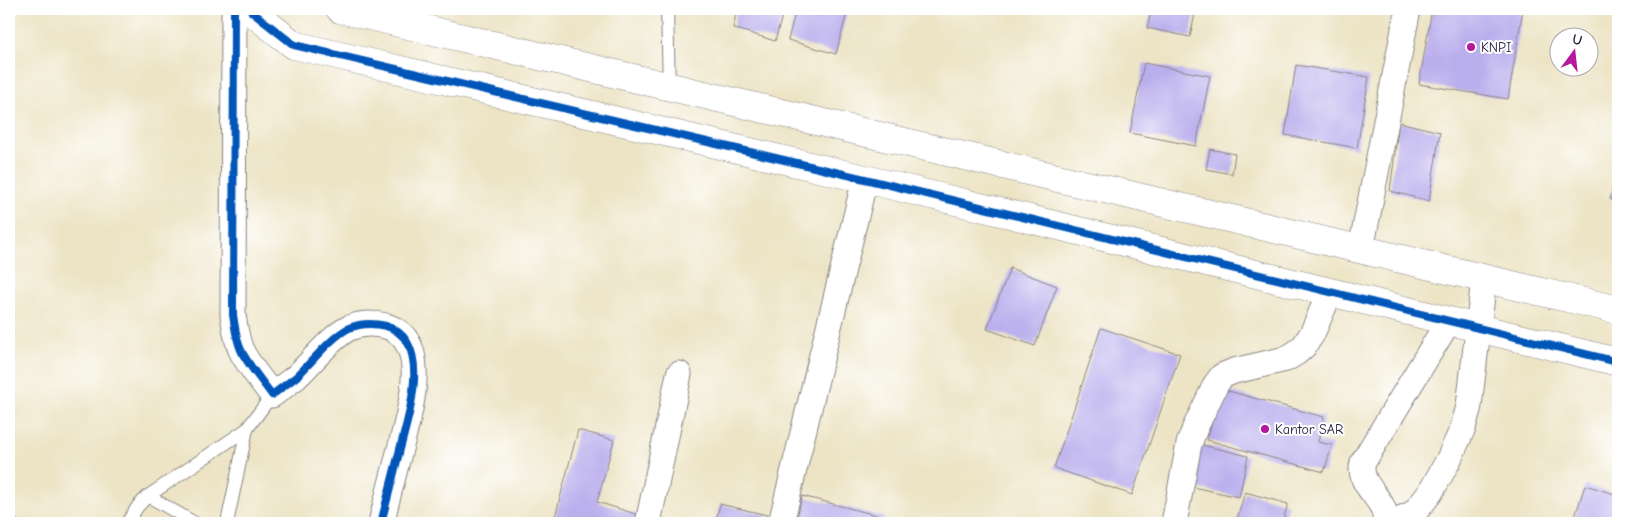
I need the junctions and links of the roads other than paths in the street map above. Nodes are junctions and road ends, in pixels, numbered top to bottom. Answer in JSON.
{"nodes":[{"id":1,"x":248,"y":9,"type":"edge"},
{"id":2,"x":340,"y":9,"type":"edge"},
{"id":3,"x":667,"y":9,"type":"edge"},
{"id":4,"x":1408,"y":9,"type":"edge"},
{"id":5,"x":669,"y":86,"type":"junction"},
{"id":6,"x":865,"y":179,"type":"junction"},
{"id":7,"x":1361,"y":249,"type":"junction"},
{"id":8,"x":1484,"y":279,"type":"junction"},
{"id":9,"x":1330,"y":292,"type":"junction"},
{"id":10,"x":1618,"y":310,"type":"edge"},
{"id":11,"x":1448,"y":322,"type":"junction"},
{"id":12,"x":1478,"y":328,"type":"junction"},
{"id":13,"x":1618,"y":362,"type":"edge"},
{"id":14,"x":679,"y":374,"type":"dead end"},
{"id":15,"x":272,"y":395,"type":"junction"},
{"id":16,"x":247,"y":429,"type":"junction"},
{"id":17,"x":148,"y":496,"type":"junction"},
{"id":18,"x":1385,"y":522,"type":"edge"},
{"id":19,"x":127,"y":523,"type":"edge"},
{"id":20,"x":195,"y":523,"type":"edge"},
{"id":21,"x":226,"y":523,"type":"edge"},
{"id":22,"x":381,"y":523,"type":"edge"},
{"id":23,"x":648,"y":523,"type":"edge"},
{"id":24,"x":781,"y":523,"type":"edge"},
{"id":25,"x":1174,"y":523,"type":"edge"}],
"edges":[{"from":1,"to":6,"type":"street"},
{"from":1,"to":15,"type":"street"},
{"from":2,"to":5,"type":"street"},
{"from":3,"to":5,"type":"lane"},
{"from":4,"to":7,"type":"street"},
{"from":5,"to":7,"type":"street"},
{"from":6,"to":9,"type":"street"},
{"from":6,"to":24,"type":"street"},
{"from":7,"to":8,"type":"street"},
{"from":8,"to":10,"type":"street"},
{"from":8,"to":12,"type":"street"},
{"from":9,"to":11,"type":"street"},
{"from":9,"to":25,"type":"street"},
{"from":11,"to":12,"type":"street"},
{"from":11,"to":18,"type":"street"},
{"from":12,"to":13,"type":"street"},
{"from":12,"to":18,"type":"street"},
{"from":14,"to":23,"type":"street"},
{"from":15,"to":16,"type":"lane"},
{"from":15,"to":22,"type":"street"},
{"from":16,"to":17,"type":"lane"},
{"from":16,"to":21,"type":"lane"},
{"from":17,"to":19,"type":"lane"},
{"from":17,"to":20,"type":"lane"}]}
